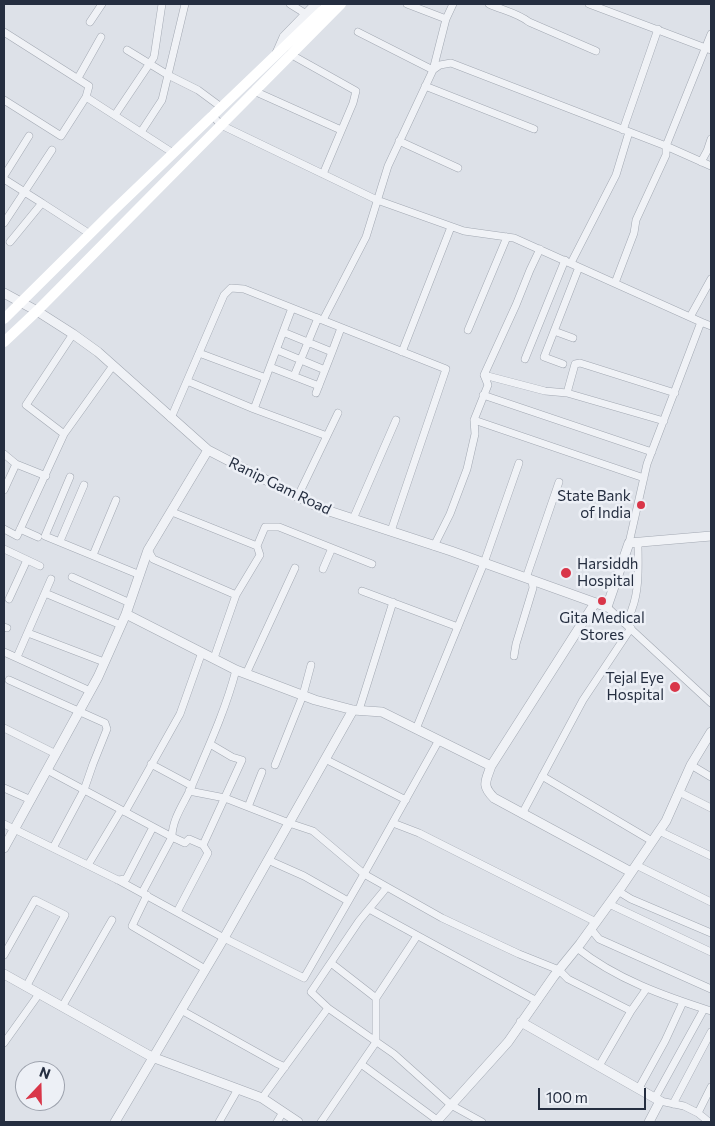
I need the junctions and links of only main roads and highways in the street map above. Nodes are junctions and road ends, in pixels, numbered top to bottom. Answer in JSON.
{"nodes":[{"id":1,"x":328,"y":4,"type":"edge"},
{"id":2,"x":341,"y":4,"type":"edge"},
{"id":3,"x":297,"y":42,"type":"junction"},
{"id":4,"x":4,"y":319,"type":"edge"},
{"id":5,"x":4,"y":342,"type":"edge"}],
"edges":[{"from":1,"to":3,"type":"main road"},
{"from":2,"to":3,"type":"main road"},
{"from":3,"to":4,"type":"main road"},
{"from":3,"to":5,"type":"main road"}]}
